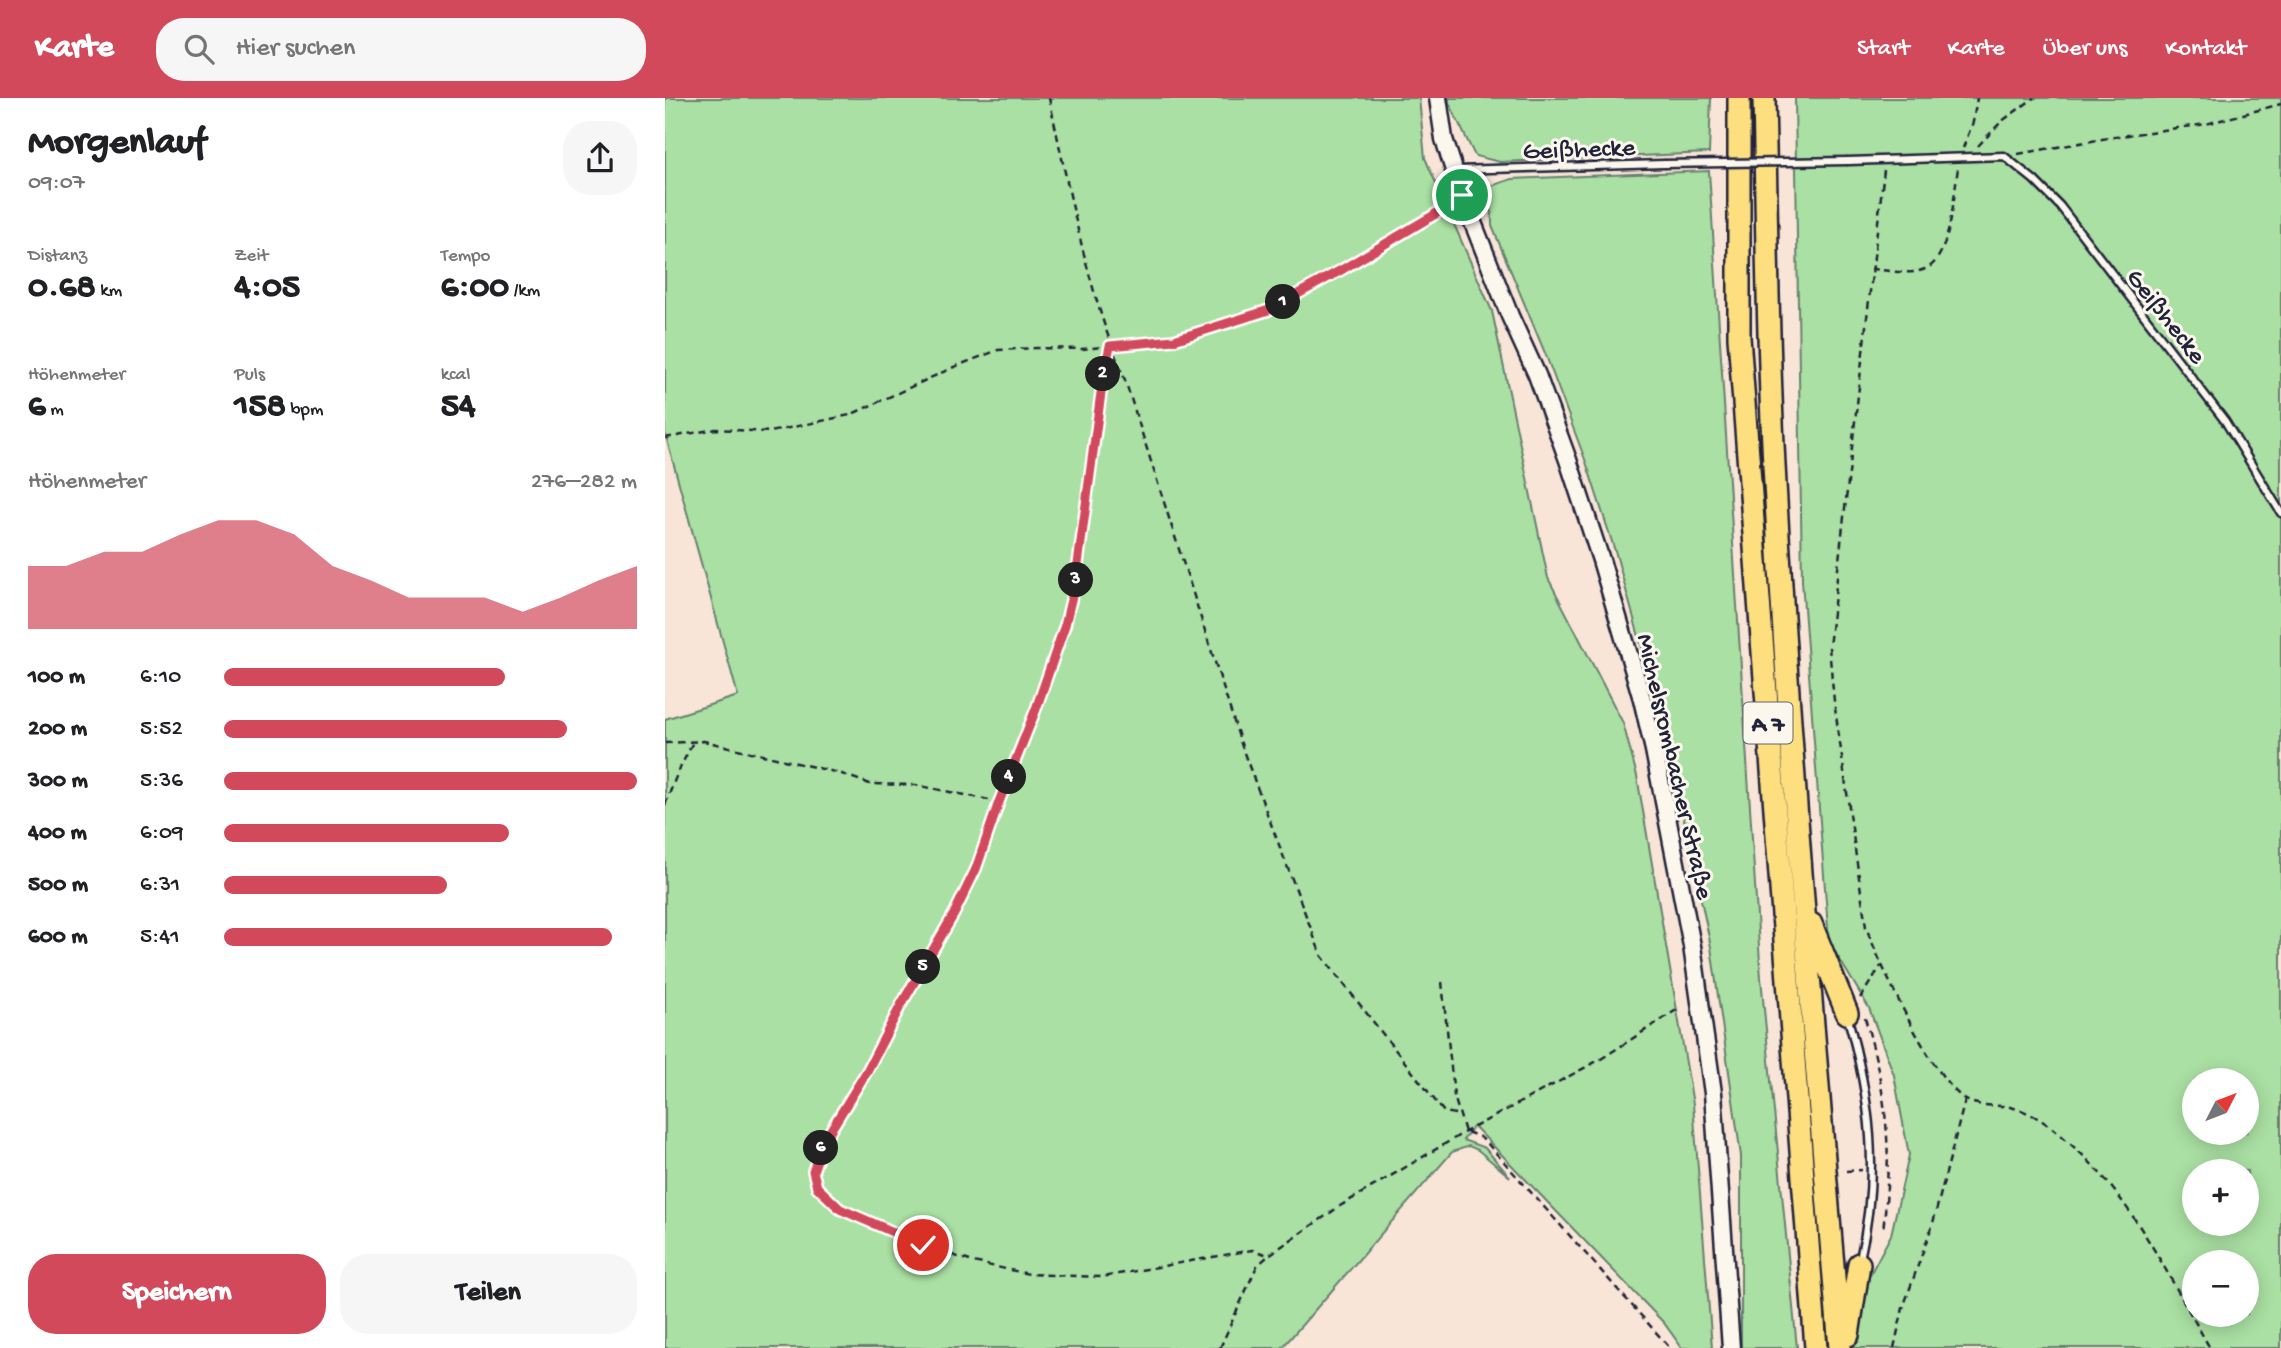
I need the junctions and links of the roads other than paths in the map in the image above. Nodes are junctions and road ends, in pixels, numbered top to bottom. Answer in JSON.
{"nodes":[{"id":1,"x":1438,"y":98,"type":"edge"},
{"id":2,"x":1739,"y":98,"type":"edge"},
{"id":3,"x":1764,"y":98,"type":"edge"},
{"id":4,"x":1453,"y":170,"type":"junction"},
{"id":5,"x":2281,"y":513,"type":"edge"},
{"id":6,"x":1803,"y":901,"type":"junction"},
{"id":7,"x":1858,"y":1010,"type":"joint"},
{"id":8,"x":1859,"y":1264,"type":"joint"},
{"id":9,"x":1731,"y":1348,"type":"edge"},
{"id":10,"x":1816,"y":1348,"type":"edge"},
{"id":11,"x":1840,"y":1348,"type":"edge"},
{"id":12,"x":1847,"y":1348,"type":"edge"}],
"edges":[{"from":1,"to":4,"type":"main road","name":"Michelsrombacher Straße"},
{"from":2,"to":10,"type":"highway","number":"A 7"},
{"from":3,"to":6,"type":"highway","number":"A 7"},
{"from":4,"to":5,"type":"lane","name":"Geißhecke","bridge":true},
{"from":4,"to":9,"type":"main road","name":"Michelsrombacher Straße"},
{"from":6,"to":7,"type":"highway"},
{"from":6,"to":11,"type":"highway","number":"A 7"},
{"from":7,"to":8,"type":"lane"},
{"from":8,"to":12,"type":"highway"}]}
